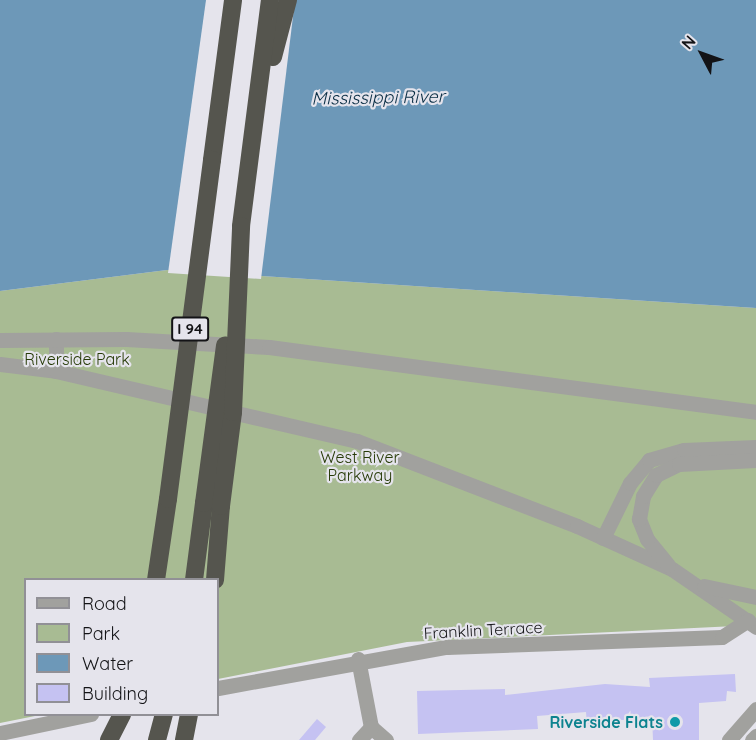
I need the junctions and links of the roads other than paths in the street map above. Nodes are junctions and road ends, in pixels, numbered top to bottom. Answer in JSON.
{"nodes":[{"id":1,"x":222,"y":0,"type":"edge"},
{"id":2,"x":233,"y":0,"type":"edge"},
{"id":3,"x":270,"y":0,"type":"edge"},
{"id":4,"x":288,"y":0,"type":"edge"},
{"id":5,"x":253,"y":132,"type":"junction"},
{"id":6,"x":212,"y":160,"type":"junction"},
{"id":7,"x":56,"y":339,"type":"junction"},
{"id":8,"x":0,"y":340,"type":"edge"},
{"id":9,"x":0,"y":364,"type":"edge"},
{"id":10,"x":56,"y":370,"type":"junction"},
{"id":11,"x":756,"y":412,"type":"edge"},
{"id":12,"x":756,"y":447,"type":"edge"},
{"id":13,"x":756,"y":460,"type":"edge"},
{"id":14,"x":213,"y":504,"type":"junction"},
{"id":15,"x":603,"y":538,"type":"junction"},
{"id":16,"x":672,"y":569,"type":"junction"},
{"id":17,"x":156,"y":578,"type":"edge"},
{"id":18,"x":194,"y":578,"type":"edge"},
{"id":19,"x":215,"y":578,"type":"edge"},
{"id":20,"x":698,"y":585,"type":"junction"},
{"id":21,"x":756,"y":597,"type":"edge"},
{"id":22,"x":752,"y":624,"type":"edge"},
{"id":23,"x":358,"y":659,"type":"junction"},
{"id":24,"x":219,"y":688,"type":"edge"},
{"id":25,"x":756,"y":709,"type":"edge"},
{"id":26,"x":81,"y":716,"type":"edge"},
{"id":27,"x":121,"y":716,"type":"edge"},
{"id":28,"x":126,"y":716,"type":"edge"},
{"id":29,"x":163,"y":716,"type":"edge"},
{"id":30,"x":371,"y":727,"type":"junction"},
{"id":31,"x":0,"y":733,"type":"edge"},
{"id":32,"x":756,"y":736,"type":"edge"},
{"id":33,"x":158,"y":737,"type":"edge"},
{"id":34,"x":109,"y":740,"type":"edge"},
{"id":35,"x":120,"y":740,"type":"edge"},
{"id":36,"x":359,"y":740,"type":"edge"},
{"id":37,"x":386,"y":740,"type":"edge"},
{"id":38,"x":729,"y":740,"type":"edge"},
{"id":39,"x":752,"y":740,"type":"edge"}],
"edges":[{"from":1,"to":6,"type":"highway"},
{"from":2,"to":6,"type":"highway","number":"I 94"},
{"from":3,"to":5,"type":"highway","number":"I 94"},
{"from":4,"to":5,"type":"highway"},
{"from":5,"to":14,"type":"highway","number":"I 94","bridge":true},
{"from":6,"to":17,"type":"highway","number":"I 94","bridge":true},
{"from":7,"to":8,"type":"street"},
{"from":7,"to":10,"type":"street"},
{"from":7,"to":11,"type":"street"},
{"from":9,"to":10,"type":"street"},
{"from":10,"to":15,"type":"street"},
{"from":12,"to":15,"type":"street"},
{"from":13,"to":16,"type":"street"},
{"from":14,"to":18,"type":"highway","number":"I 94"},
{"from":14,"to":19,"type":"highway"},
{"from":15,"to":16,"type":"street"},
{"from":16,"to":20,"type":"street"},
{"from":20,"to":21,"type":"street"},
{"from":20,"to":22,"type":"street"},
{"from":22,"to":23,"type":"street","name":"Franklin Terrace"},
{"from":23,"to":24,"type":"street","name":"Franklin Terrace"},
{"from":23,"to":30,"type":"street"},
{"from":25,"to":38,"type":"street"},
{"from":26,"to":31,"type":"street"},
{"from":27,"to":34,"type":"highway"},
{"from":28,"to":35,"type":"highway"},
{"from":29,"to":33,"type":"highway"},
{"from":30,"to":36,"type":"street"},
{"from":30,"to":37,"type":"street"},
{"from":32,"to":39,"type":"street"}]}
